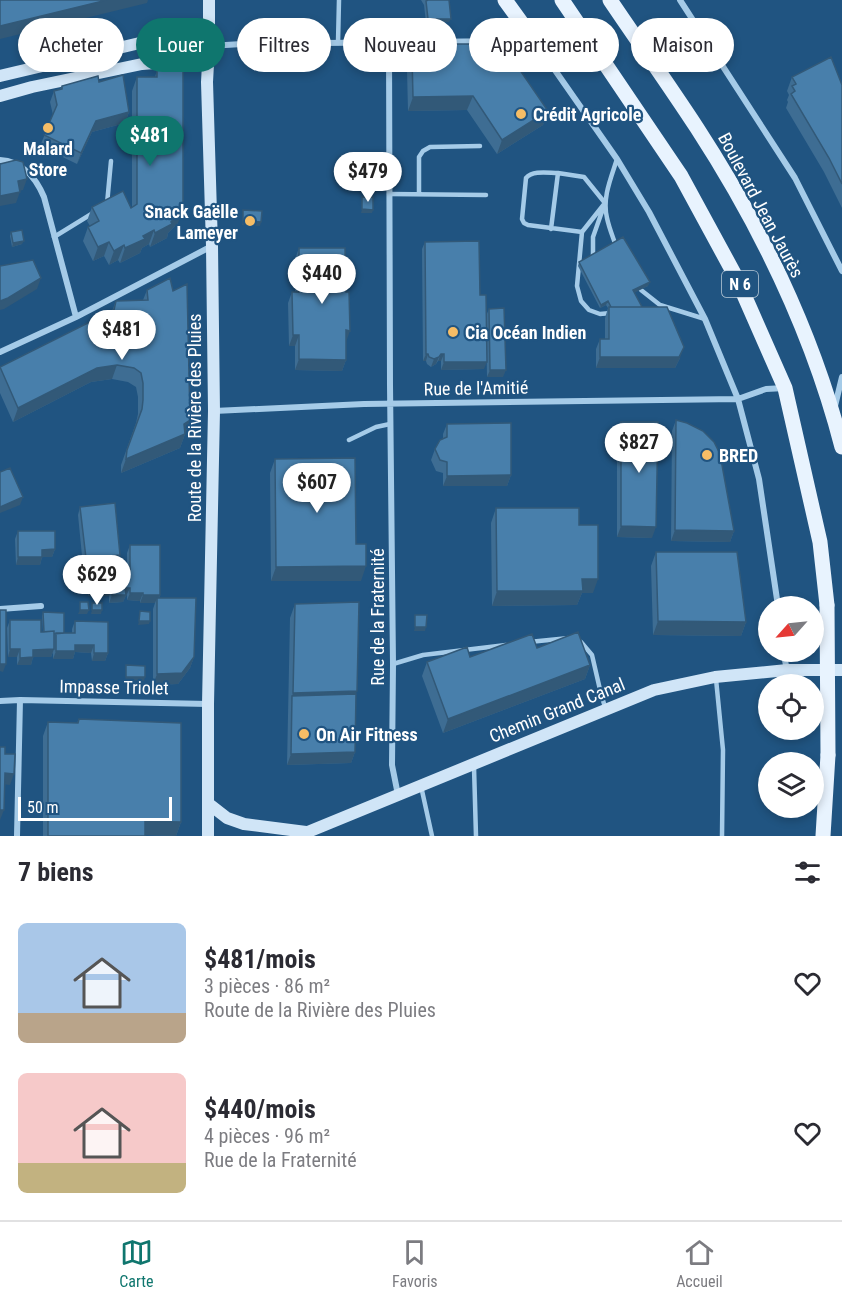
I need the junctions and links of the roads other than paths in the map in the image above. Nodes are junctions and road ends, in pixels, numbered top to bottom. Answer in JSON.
{"nodes":[{"id":1,"x":209,"y":0,"type":"edge"},
{"id":2,"x":339,"y":0,"type":"edge"},
{"id":3,"x":506,"y":0,"type":"edge"},
{"id":4,"x":562,"y":0,"type":"edge"},
{"id":5,"x":610,"y":0,"type":"edge"},
{"id":6,"x":680,"y":0,"type":"edge"},
{"id":7,"x":209,"y":18,"type":"edge"},
{"id":8,"x":519,"y":18,"type":"edge"},
{"id":9,"x":338,"y":43,"type":"junction"},
{"id":10,"x":343,"y":43,"type":"edge"},
{"id":11,"x":136,"y":44,"type":"edge"},
{"id":12,"x":225,"y":45,"type":"edge"},
{"id":13,"x":136,"y":65,"type":"edge"},
{"id":14,"x":208,"y":72,"type":"edge"},
{"id":15,"x":389,"y":72,"type":"edge"},
{"id":16,"x":556,"y":72,"type":"edge"},
{"id":17,"x":0,"y":76,"type":"edge"},
{"id":18,"x":0,"y":96,"type":"edge"},
{"id":19,"x":480,"y":146,"type":"dead end"},
{"id":20,"x":617,"y":159,"type":"junction"},
{"id":21,"x":0,"y":160,"type":"edge"},
{"id":22,"x":111,"y":161,"type":"dead end"},
{"id":23,"x":558,"y":173,"type":"junction"},
{"id":24,"x":390,"y":194,"type":"junction"},
{"id":25,"x":419,"y":194,"type":"junction"},
{"id":26,"x":486,"y":195,"type":"dead end"},
{"id":27,"x":605,"y":203,"type":"junction"},
{"id":28,"x":551,"y":229,"type":"junction"},
{"id":29,"x":582,"y":232,"type":"junction"},
{"id":30,"x":54,"y":237,"type":"junction"},
{"id":31,"x":212,"y":246,"type":"junction"},
{"id":32,"x":616,"y":246,"type":"edge"},
{"id":33,"x":593,"y":258,"type":"edge"},
{"id":34,"x":842,"y":271,"type":"edge"},
{"id":35,"x":641,"y":290,"type":"edge"},
{"id":36,"x":660,"y":305,"type":"junction"},
{"id":37,"x":651,"y":307,"type":"edge"},
{"id":38,"x":614,"y":312,"type":"edge"},
{"id":39,"x":76,"y":318,"type":"junction"},
{"id":40,"x":705,"y":319,"type":"junction"},
{"id":41,"x":0,"y":352,"type":"edge"},
{"id":42,"x":842,"y":377,"type":"edge"},
{"id":43,"x":785,"y":388,"type":"junction"},
{"id":44,"x":738,"y":399,"type":"junction"},
{"id":45,"x":390,"y":405,"type":"junction"},
{"id":46,"x":214,"y":411,"type":"junction"},
{"id":47,"x":833,"y":412,"type":"junction"},
{"id":48,"x":390,"y":424,"type":"junction"},
{"id":49,"x":349,"y":440,"type":"dead end"},
{"id":50,"x":842,"y":447,"type":"edge"},
{"id":51,"x":777,"y":596,"type":"edge"},
{"id":52,"x":41,"y":606,"type":"dead end"},
{"id":53,"x":0,"y":609,"type":"edge"},
{"id":54,"x":522,"y":643,"type":"edge"},
{"id":55,"x":512,"y":644,"type":"edge"},
{"id":56,"x":785,"y":662,"type":"edge"},
{"id":57,"x":393,"y":664,"type":"junction"},
{"id":58,"x":787,"y":670,"type":"junction"},
{"id":59,"x":842,"y":670,"type":"edge"},
{"id":60,"x":716,"y":677,"type":"junction"},
{"id":61,"x":20,"y":700,"type":"junction"},
{"id":62,"x":0,"y":701,"type":"edge"},
{"id":63,"x":208,"y":704,"type":"junction"},
{"id":64,"x":606,"y":710,"type":"junction"},
{"id":65,"x":474,"y":764,"type":"junction"},
{"id":66,"x":421,"y":786,"type":"junction"},
{"id":67,"x":398,"y":796,"type":"junction"},
{"id":68,"x":209,"y":804,"type":"junction"},
{"id":69,"x":303,"y":834,"type":"edge"},
{"id":70,"x":17,"y":836,"type":"edge"},
{"id":71,"x":208,"y":836,"type":"edge"},
{"id":72,"x":432,"y":836,"type":"edge"},
{"id":73,"x":476,"y":836,"type":"edge"},
{"id":74,"x":722,"y":836,"type":"edge"},
{"id":75,"x":824,"y":836,"type":"edge"}],
"edges":[{"from":1,"to":7,"type":"street","name":"Route de la Rivière des Pluies"},
{"from":2,"to":9,"type":"lane"},
{"from":3,"to":8,"type":"main road"},
{"from":4,"to":43,"type":"main road","number":"N 6"},
{"from":5,"to":47,"type":"main road","name":"Boulevard Jean Jaurès","number":"N 6"},
{"from":6,"to":34,"type":"street"},
{"from":9,"to":10,"type":"street"},
{"from":9,"to":12,"type":"street"},
{"from":11,"to":17,"type":"street"},
{"from":13,"to":18,"type":"street"},
{"from":14,"to":31,"type":"street","name":"Route de la Rivière des Pluies"},
{"from":15,"to":24,"type":"street","name":"Rue de la Fraternité"},
{"from":16,"to":20,"type":"street"},
{"from":19,"to":25,"type":"lane"},
{"from":20,"to":27,"type":"lane"},
{"from":20,"to":40,"type":"street"},
{"from":21,"to":30,"type":"street"},
{"from":22,"to":30,"type":"lane"},
{"from":23,"to":27,"type":"lane"},
{"from":23,"to":28,"type":"lane"},
{"from":23,"to":28,"type":"lane"},
{"from":24,"to":25,"type":"lane"},
{"from":24,"to":45,"type":"street","name":"Rue de la Fraternité"},
{"from":25,"to":26,"type":"lane"},
{"from":27,"to":29,"type":"lane"},
{"from":27,"to":32,"type":"lane"},
{"from":27,"to":33,"type":"lane"},
{"from":28,"to":29,"type":"lane"},
{"from":29,"to":38,"type":"lane"},
{"from":30,"to":39,"type":"street"},
{"from":31,"to":39,"type":"street"},
{"from":31,"to":46,"type":"street","name":"Route de la Rivière des Pluies"},
{"from":35,"to":36,"type":"lane"},
{"from":36,"to":37,"type":"lane"},
{"from":36,"to":40,"type":"lane"},
{"from":39,"to":41,"type":"street"},
{"from":40,"to":44,"type":"street"},
{"from":42,"to":47,"type":"street"},
{"from":43,"to":44,"type":"street","name":"Rue de l'Amitié"},
{"from":43,"to":75,"type":"main road","number":"N 6","bridge":true},
{"from":44,"to":45,"type":"street","name":"Rue de l'Amitié"},
{"from":44,"to":51,"type":"street"},
{"from":45,"to":46,"type":"street","name":"Rue de l'Amitié"},
{"from":45,"to":48,"type":"street","name":"Rue de la Fraternité"},
{"from":46,"to":63,"type":"street","name":"Route de la Rivière des Pluies"},
{"from":47,"to":50,"type":"main road","name":"Boulevard Jean Jaurès","number":"N 6"},
{"from":48,"to":49,"type":"lane"},
{"from":48,"to":57,"type":"street","name":"Rue de la Fraternité"},
{"from":52,"to":53,"type":"street"},
{"from":54,"to":64,"type":"lane"},
{"from":55,"to":57,"type":"lane"},
{"from":56,"to":58,"type":"street"},
{"from":57,"to":67,"type":"street","name":"Rue de la Fraternité"},
{"from":58,"to":59,"type":"street","name":"Chemin Grand Canal"},
{"from":58,"to":60,"type":"street","name":"Chemin Grand Canal"},
{"from":60,"to":64,"type":"street","name":"Chemin Grand Canal"},
{"from":60,"to":74,"type":"lane"},
{"from":61,"to":62,"type":"street","name":"Impasse Triolet"},
{"from":61,"to":63,"type":"street","name":"Impasse Triolet"},
{"from":61,"to":70,"type":"street"},
{"from":63,"to":68,"type":"street","name":"Route de la Rivière des Pluies"},
{"from":64,"to":65,"type":"street","name":"Chemin Grand Canal"},
{"from":65,"to":66,"type":"street","name":"Chemin Grand Canal"},
{"from":65,"to":73,"type":"lane"},
{"from":66,"to":67,"type":"street","name":"Chemin Grand Canal"},
{"from":66,"to":72,"type":"lane"},
{"from":67,"to":69,"type":"street","name":"Chemin Grand Canal"},
{"from":68,"to":69,"type":"street"},
{"from":68,"to":71,"type":"street","name":"Route de la Rivière des Pluies"}]}
